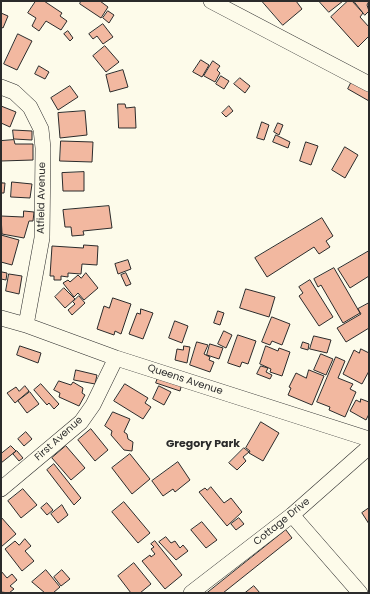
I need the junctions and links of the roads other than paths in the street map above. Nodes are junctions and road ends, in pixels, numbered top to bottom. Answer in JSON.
{"nodes":[{"id":1,"x":211,"y":1,"type":"edge"},
{"id":2,"x":369,"y":84,"type":"edge"},
{"id":3,"x":1,"y":87,"type":"edge"},
{"id":4,"x":1,"y":318,"type":"edge"},
{"id":5,"x":26,"y":325,"type":"junction"},
{"id":6,"x":116,"y":358,"type":"junction"},
{"id":7,"x":369,"y":439,"type":"edge"},
{"id":8,"x":369,"y":446,"type":"edge"},
{"id":9,"x":1,"y":489,"type":"edge"},
{"id":10,"x":292,"y":515,"type":"junction"},
{"id":11,"x":191,"y":593,"type":"edge"},
{"id":12,"x":360,"y":593,"type":"edge"}],
"edges":[{"from":1,"to":2,"type":"street"},
{"from":3,"to":5,"type":"street","name":"Atfield Avenue"},
{"from":4,"to":5,"type":"street","name":"Queens Avenue"},
{"from":5,"to":6,"type":"street","name":"Queens Avenue"},
{"from":6,"to":7,"type":"street","name":"Queens Avenue"},
{"from":6,"to":9,"type":"street","name":"First Avenue"},
{"from":8,"to":10,"type":"street","name":"Cottage Drive"},
{"from":10,"to":11,"type":"street","name":"Cottage Drive"},
{"from":10,"to":12,"type":"street"}]}
